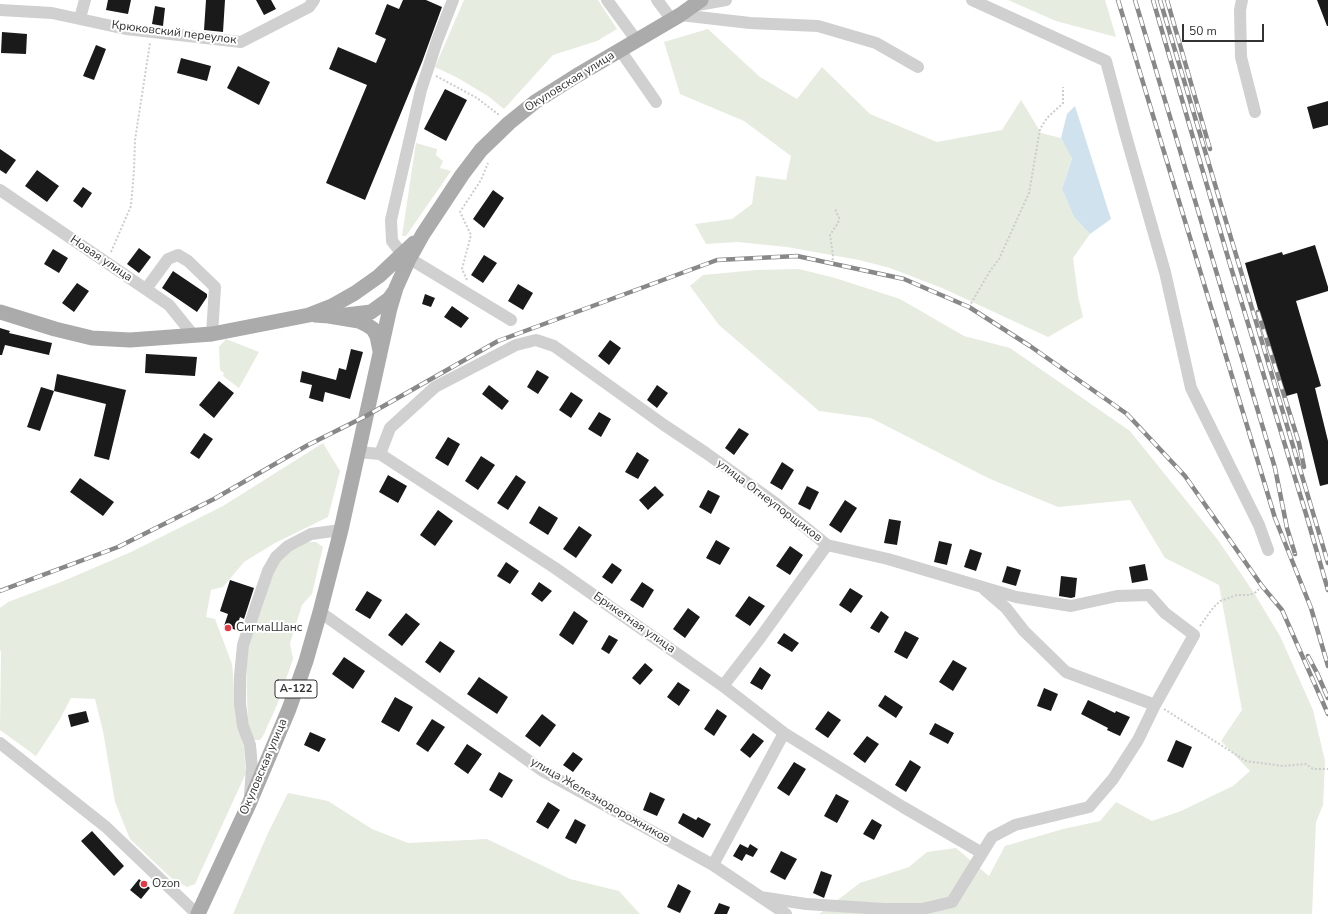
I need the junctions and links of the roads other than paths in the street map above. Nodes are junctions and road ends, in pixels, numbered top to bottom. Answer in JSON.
{"nodes":[{"id":1,"x":84,"y":0,"type":"edge"},
{"id":2,"x":314,"y":0,"type":"edge"},
{"id":3,"x":453,"y":0,"type":"edge"},
{"id":4,"x":607,"y":0,"type":"edge"},
{"id":5,"x":657,"y":0,"type":"edge"},
{"id":6,"x":726,"y":0,"type":"edge"},
{"id":7,"x":972,"y":0,"type":"edge"},
{"id":8,"x":1242,"y":0,"type":"edge"},
{"id":9,"x":14,"y":6,"type":"edge"},
{"id":10,"x":0,"y":10,"type":"edge"},
{"id":11,"x":686,"y":10,"type":"edge"},
{"id":12,"x":80,"y":18,"type":"junction"},
{"id":13,"x":637,"y":41,"type":"junction"},
{"id":14,"x":620,"y":50,"type":"junction"},
{"id":15,"x":918,"y":67,"type":"dead end"},
{"id":16,"x":656,"y":102,"type":"dead end"},
{"id":17,"x":1255,"y":112,"type":"dead end"},
{"id":18,"x":0,"y":190,"type":"edge"},
{"id":19,"x":406,"y":257,"type":"junction"},
{"id":20,"x":396,"y":288,"type":"junction"},
{"id":21,"x":146,"y":289,"type":"junction"},
{"id":22,"x":342,"y":301,"type":"junction"},
{"id":23,"x":377,"y":309,"type":"junction"},
{"id":24,"x":0,"y":312,"type":"edge"},
{"id":25,"x":309,"y":315,"type":"junction"},
{"id":26,"x":329,"y":316,"type":"junction"},
{"id":27,"x":511,"y":320,"type":"dead end"},
{"id":28,"x":385,"y":331,"type":"junction"},
{"id":29,"x":212,"y":334,"type":"junction"},
{"id":30,"x":194,"y":336,"type":"junction"},
{"id":31,"x":381,"y":354,"type":"junction"},
{"id":32,"x":358,"y":452,"type":"junction"},
{"id":33,"x":380,"y":454,"type":"junction"},
{"id":34,"x":341,"y":530,"type":"junction"},
{"id":35,"x":827,"y":545,"type":"junction"},
{"id":36,"x":1268,"y":550,"type":"dead end"},
{"id":37,"x":981,"y":586,"type":"junction"},
{"id":38,"x":320,"y":612,"type":"junction"},
{"id":39,"x":723,"y":686,"type":"junction"},
{"id":40,"x":1155,"y":706,"type":"junction"},
{"id":41,"x":784,"y":733,"type":"junction"},
{"id":42,"x":0,"y":743,"type":"edge"},
{"id":43,"x":249,"y":804,"type":"junction"},
{"id":44,"x":982,"y":853,"type":"junction"},
{"id":45,"x":713,"y":865,"type":"junction"},
{"id":46,"x":760,"y":897,"type":"junction"},
{"id":47,"x":197,"y":914,"type":"edge"},
{"id":48,"x":786,"y":914,"type":"edge"}],
"edges":[{"from":1,"to":12,"type":"street"},
{"from":2,"to":12,"type":"street","name":"Крюковский переулок"},
{"from":3,"to":19,"type":"street"},
{"from":4,"to":13,"type":"street"},
{"from":5,"to":11,"type":"street"},
{"from":6,"to":11,"type":"street"},
{"from":7,"to":36,"type":"street"},
{"from":8,"to":17,"type":"street"},
{"from":9,"to":10,"type":"street","name":"Крюковский переулок"},
{"from":9,"to":12,"type":"street","name":"Крюковский переулок"},
{"from":11,"to":13,"type":"main road","name":"Окуловская улица"},
{"from":11,"to":15,"type":"street"},
{"from":13,"to":14,"type":"main road","name":"Окуловская улица"},
{"from":14,"to":16,"type":"street"},
{"from":14,"to":19,"type":"main road","name":"Окуловская улица"},
{"from":18,"to":21,"type":"street","name":"Новая улица"},
{"from":19,"to":20,"type":"main road","name":"Окуловская улица"},
{"from":19,"to":22,"type":"main road"},
{"from":19,"to":27,"type":"street"},
{"from":20,"to":23,"type":"main road"},
{"from":20,"to":28,"type":"main road"},
{"from":21,"to":29,"type":"street"},
{"from":21,"to":30,"type":"street","name":"Новая улица"},
{"from":22,"to":23,"type":"main road"},
{"from":22,"to":25,"type":"main road"},
{"from":23,"to":26,"type":"main road"},
{"from":23,"to":28,"type":"main road"},
{"from":24,"to":30,"type":"main road"},
{"from":25,"to":26,"type":"main road"},
{"from":25,"to":29,"type":"main road"},
{"from":26,"to":31,"type":"main road"},
{"from":28,"to":31,"type":"main road"},
{"from":29,"to":30,"type":"main road"},
{"from":31,"to":32,"type":"main road","number":"А-122"},
{"from":32,"to":33,"type":"street","name":"Брикетная улица"},
{"from":32,"to":34,"type":"main road","name":"Окуловская улица","number":"А-122"},
{"from":33,"to":35,"type":"street","name":"улица Огнеупорщиков"},
{"from":33,"to":39,"type":"street","name":"Брикетная улица"},
{"from":34,"to":38,"type":"main road","name":"Окуловская улица","number":"А-122"},
{"from":34,"to":43,"type":"street"},
{"from":35,"to":37,"type":"street","name":"улица Огнеупорщиков"},
{"from":35,"to":39,"type":"street"},
{"from":37,"to":40,"type":"street"},
{"from":37,"to":40,"type":"street","name":"улица Огнеупорщиков"},
{"from":38,"to":43,"type":"main road","name":"Окуловская улица","number":"А-122"},
{"from":38,"to":45,"type":"street","name":"улица Железнодорожников"},
{"from":39,"to":41,"type":"street","name":"Брикетная улица"},
{"from":40,"to":44,"type":"street"},
{"from":41,"to":44,"type":"street","name":"Брикетная улица"},
{"from":41,"to":45,"type":"street"},
{"from":42,"to":47,"type":"street"},
{"from":43,"to":47,"type":"main road","name":"Окуловская улица","number":"А-122"},
{"from":44,"to":46,"type":"street"},
{"from":45,"to":46,"type":"street","name":"улица Железнодорожников"},
{"from":46,"to":48,"type":"street","name":"улица Железнодорожников"}]}
